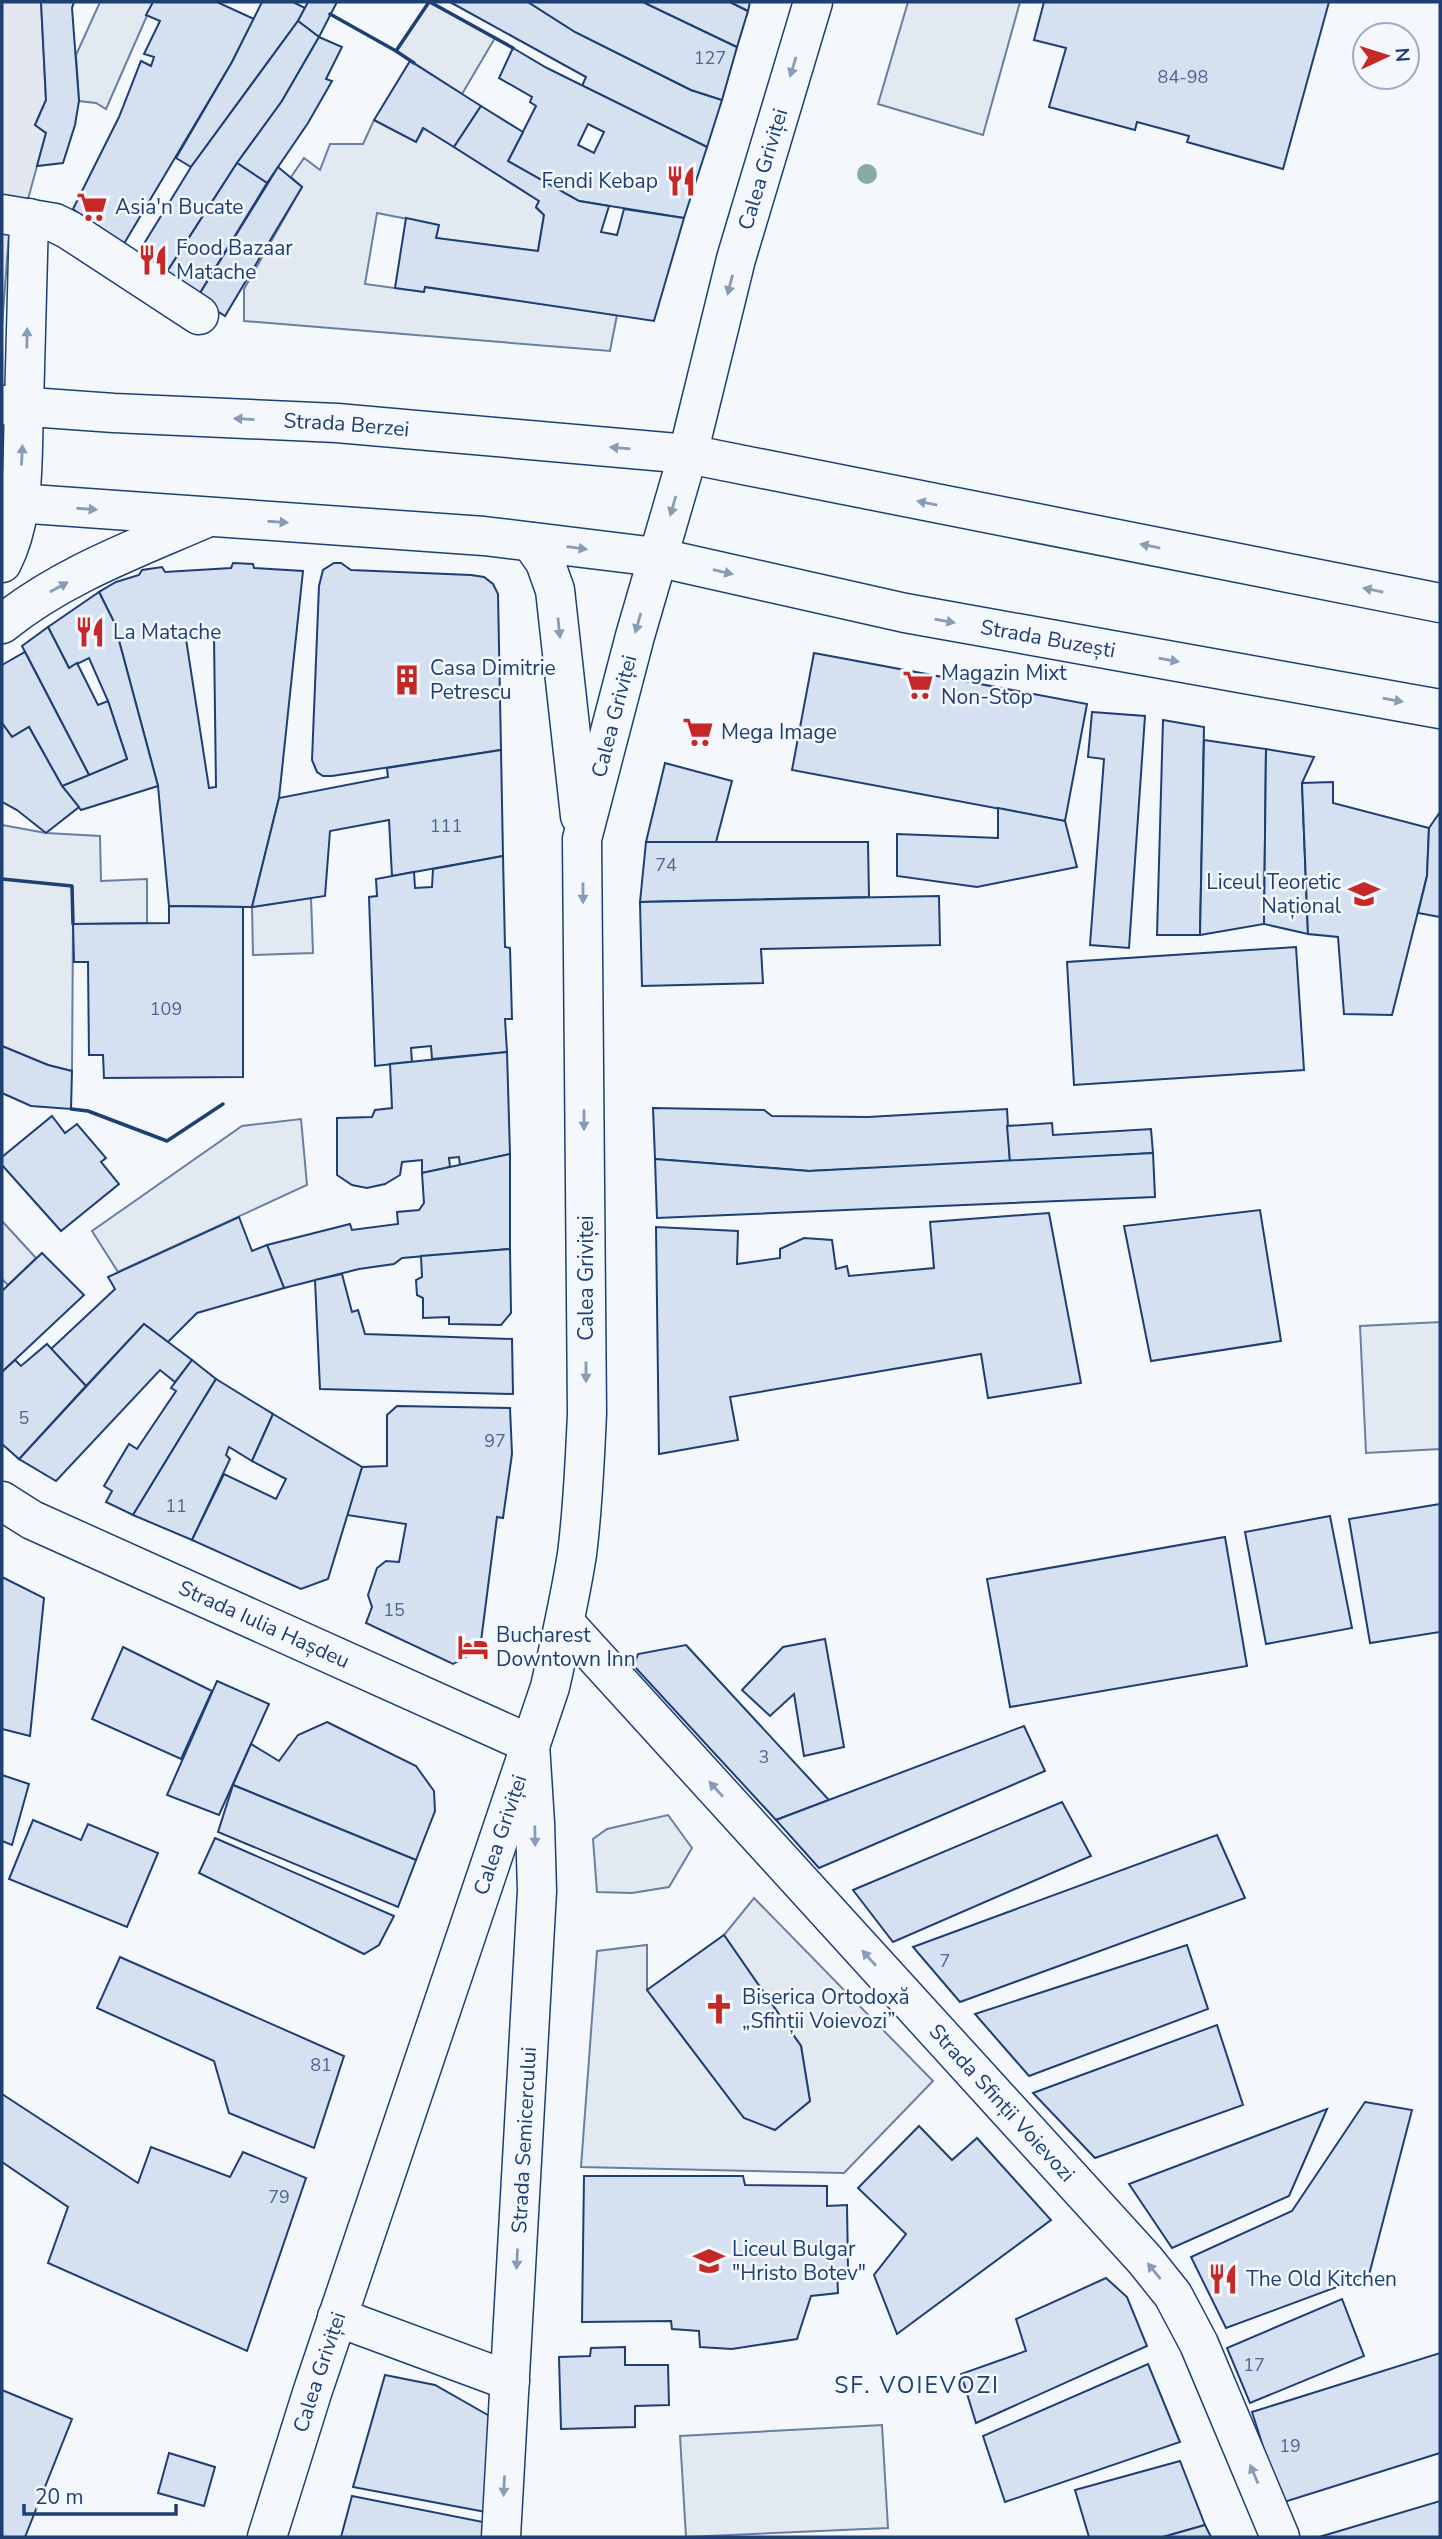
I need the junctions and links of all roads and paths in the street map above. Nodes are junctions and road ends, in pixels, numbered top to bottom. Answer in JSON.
{"nodes":[{"id":1,"x":813,"y":2,"type":"edge"},
{"id":2,"x":15,"y":216,"type":"edge"},
{"id":3,"x":199,"y":315,"type":"dead end"},
{"id":4,"x":13,"y":405,"type":"edge"},
{"id":5,"x":688,"y":454,"type":"junction"},
{"id":6,"x":10,"y":503,"type":"edge"},
{"id":7,"x":209,"y":517,"type":"junction"},
{"id":8,"x":531,"y":542,"type":"junction"},
{"id":9,"x":656,"y":558,"type":"junction"},
{"id":10,"x":2,"y":563,"type":"edge"},
{"id":11,"x":1440,"y":603,"type":"edge"},
{"id":12,"x":2,"y":624,"type":"edge"},
{"id":13,"x":1440,"y":709,"type":"edge"},
{"id":14,"x":582,"y":839,"type":"junction"},
{"id":15,"x":2,"y":1502,"type":"edge"},
{"id":16,"x":565,"y":1623,"type":"junction"},
{"id":17,"x":530,"y":1744,"type":"junction"},
{"id":18,"x":337,"y":2317,"type":"junction"},
{"id":19,"x":510,"y":2381,"type":"junction"},
{"id":20,"x":267,"y":2537,"type":"edge"},
{"id":21,"x":501,"y":2537,"type":"edge"},
{"id":22,"x":1280,"y":2537,"type":"edge"}],
"edges":[{"from":1,"to":5,"type":"main road","name":"Calea Griviței","one_way":true},
{"from":2,"to":3,"type":"main road"},
{"from":4,"to":2,"type":"main road","one_way":true},
{"from":5,"to":4,"type":"main road","name":"Strada Berzei","one_way":true},
{"from":6,"to":4,"type":"main road","one_way":true},
{"from":5,"to":9,"type":"main road","name":"Calea Griviței","one_way":true},
{"from":11,"to":5,"type":"main road","one_way":true},
{"from":6,"to":7,"type":"main road","one_way":true},
{"from":6,"to":10,"type":"main road"},
{"from":7,"to":8,"type":"main road","one_way":true},
{"from":12,"to":7,"type":"main road","one_way":true},
{"from":8,"to":9,"type":"main road","one_way":true},
{"from":8,"to":14,"type":"main road","one_way":true},
{"from":9,"to":13,"type":"main road","name":"Strada Buzești","one_way":true},
{"from":9,"to":14,"type":"main road","name":"Calea Griviței","one_way":true},
{"from":14,"to":16,"type":"main road","name":"Calea Griviței","one_way":true},
{"from":15,"to":17,"type":"main road","name":"Strada Iulia Hașdeu"},
{"from":16,"to":17,"type":"main road","name":"Calea Griviței"},
{"from":22,"to":16,"type":"main road","name":"Strada Sfinții Voievozi","one_way":true},
{"from":17,"to":18,"type":"main road","name":"Calea Griviței"},
{"from":17,"to":19,"type":"main road","name":"Strada Semicercului","one_way":true},
{"from":18,"to":19,"type":"main road"},
{"from":18,"to":20,"type":"main road","name":"Calea Griviței"},
{"from":19,"to":21,"type":"main road","name":"Strada Semicercului","one_way":true}]}
